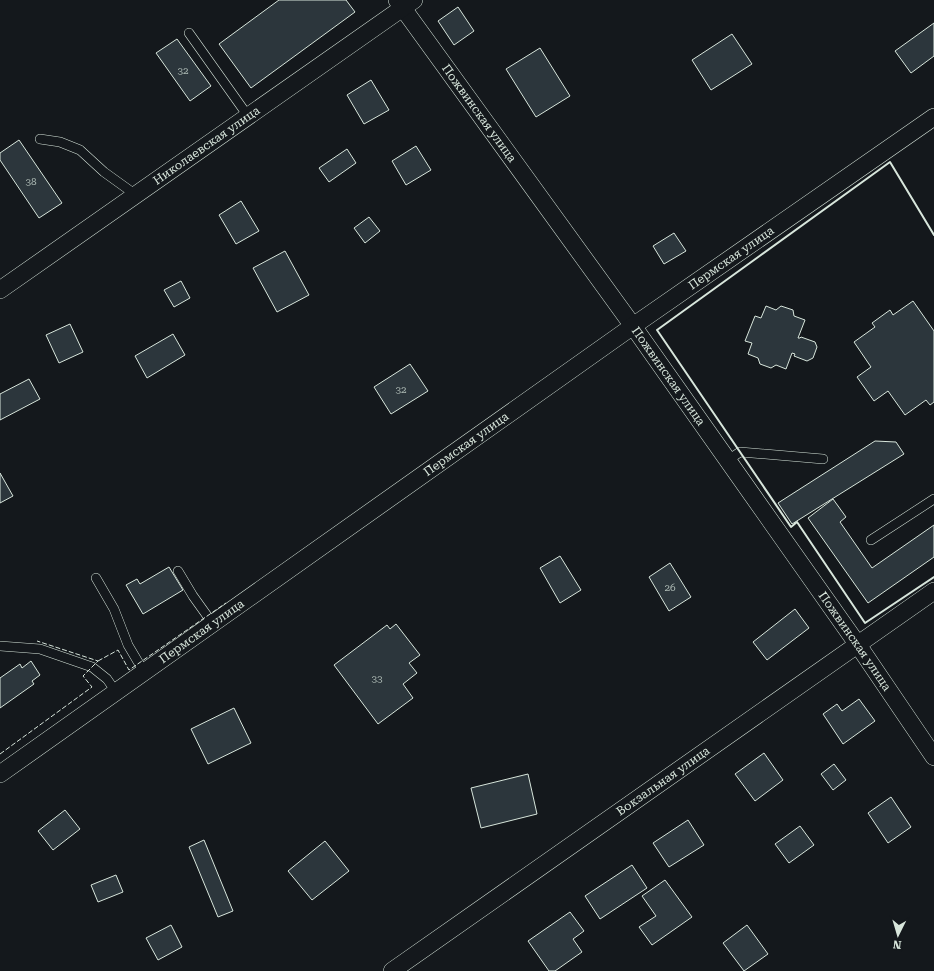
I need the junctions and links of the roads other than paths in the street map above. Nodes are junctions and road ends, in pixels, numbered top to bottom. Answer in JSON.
{"nodes":[{"id":1,"x":404,"y":2,"type":"edge"},
{"id":2,"x":189,"y":33,"type":"dead end"},
{"id":3,"x":248,"y":116,"type":"junction"},
{"id":4,"x":934,"y":117,"type":"edge"},
{"id":5,"x":40,"y":139,"type":"dead end"},
{"id":6,"x":136,"y":195,"type":"junction"},
{"id":7,"x":0,"y":290,"type":"edge"},
{"id":8,"x":633,"y":326,"type":"junction"},
{"id":9,"x":823,"y":459,"type":"dead end"},
{"id":10,"x":728,"y":460,"type":"junction"},
{"id":11,"x":934,"y":499,"type":"edge"},
{"id":12,"x":871,"y":540,"type":"dead end"},
{"id":13,"x":178,"y":571,"type":"dead end"},
{"id":14,"x":96,"y":578,"type":"dead end"},
{"id":15,"x":934,"y":591,"type":"edge"},
{"id":16,"x":213,"y":624,"type":"junction"},
{"id":17,"x":858,"y":645,"type":"junction"},
{"id":18,"x":0,"y":646,"type":"edge"},
{"id":19,"x":144,"y":672,"type":"junction"},
{"id":20,"x":116,"y":692,"type":"junction"},
{"id":21,"x":934,"y":757,"type":"edge"},
{"id":22,"x":0,"y":774,"type":"edge"},
{"id":23,"x":392,"y":971,"type":"edge"}],
"edges":[{"from":1,"to":3,"type":"street","name":"Николаевская улица"},
{"from":1,"to":8,"type":"street","name":"Пожвинская улица"},
{"from":2,"to":3,"type":"lane"},
{"from":3,"to":6,"type":"street","name":"Николаевская улица"},
{"from":4,"to":8,"type":"street","name":"Пермская улица"},
{"from":5,"to":6,"type":"lane"},
{"from":6,"to":7,"type":"street","name":"Николаевская улица"},
{"from":8,"to":10,"type":"street","name":"Пожвинская улица"},
{"from":8,"to":16,"type":"street","name":"Пермская улица"},
{"from":9,"to":10,"type":"lane"},
{"from":10,"to":17,"type":"street","name":"Пожвинская улица"},
{"from":11,"to":12,"type":"lane"},
{"from":13,"to":16,"type":"lane"},
{"from":14,"to":19,"type":"lane"},
{"from":15,"to":17,"type":"street","name":"Вокзальная улица"},
{"from":16,"to":19,"type":"street","name":"Пермская улица"},
{"from":17,"to":21,"type":"street","name":"Пожвинская улица"},
{"from":17,"to":23,"type":"street","name":"Вокзальная улица"},
{"from":18,"to":20,"type":"lane"},
{"from":19,"to":20,"type":"street","name":"Пермская улица"},
{"from":20,"to":22,"type":"street","name":"Пермская улица"}]}
